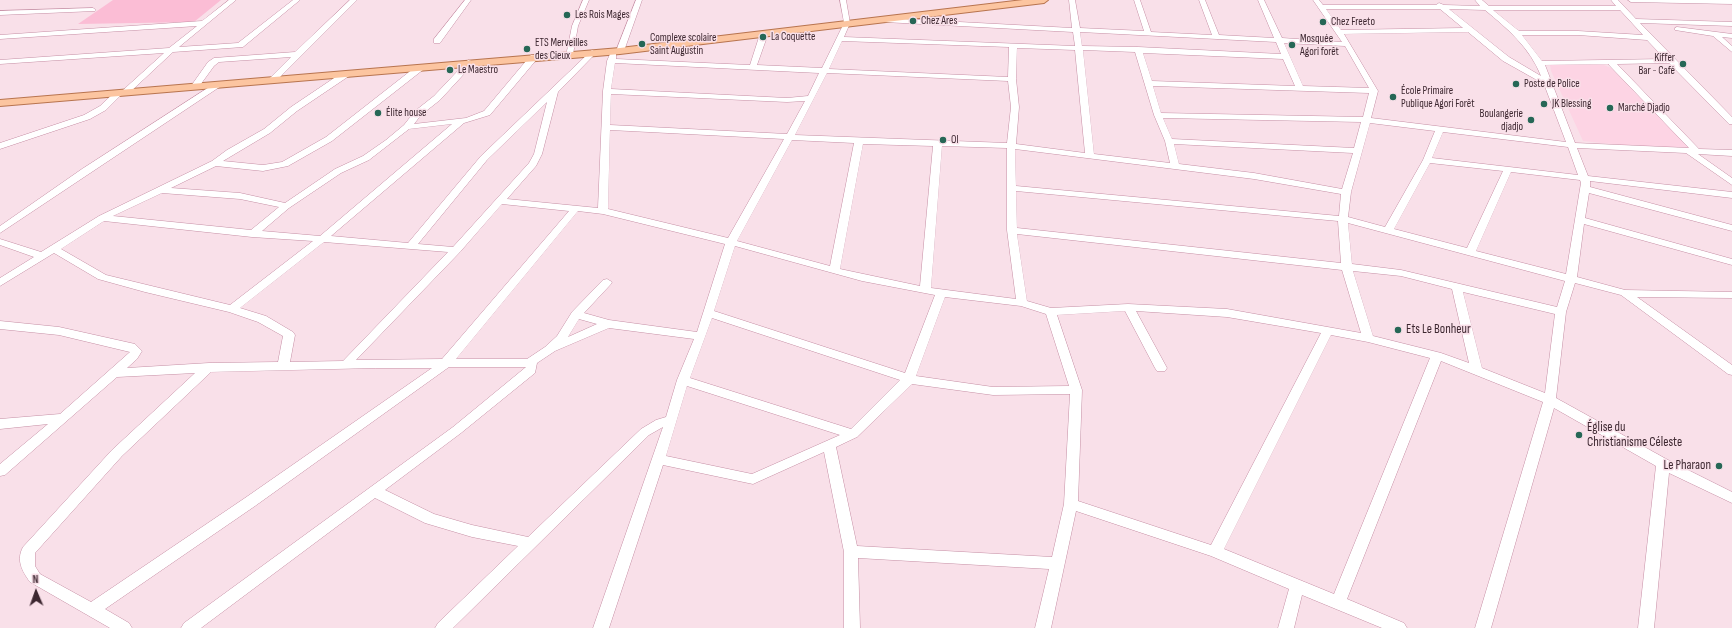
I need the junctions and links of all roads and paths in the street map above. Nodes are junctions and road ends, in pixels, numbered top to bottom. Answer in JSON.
{"nodes":[{"id":1,"x":233,"y":0,"type":"edge"},
{"id":2,"x":297,"y":0,"type":"edge"},
{"id":3,"x":354,"y":0,"type":"edge"},
{"id":4,"x":468,"y":0,"type":"edge"},
{"id":5,"x":586,"y":0,"type":"edge"},
{"id":6,"x":639,"y":0,"type":"edge"},
{"id":7,"x":843,"y":0,"type":"edge"},
{"id":8,"x":1039,"y":0,"type":"edge"},
{"id":9,"x":1044,"y":0,"type":"edge"},
{"id":10,"x":1072,"y":0,"type":"edge"},
{"id":11,"x":1137,"y":0,"type":"edge"},
{"id":12,"x":1202,"y":0,"type":"edge"},
{"id":13,"x":1261,"y":0,"type":"edge"},
{"id":14,"x":1316,"y":0,"type":"edge"},
{"id":15,"x":1373,"y":0,"type":"edge"},
{"id":16,"x":1432,"y":0,"type":"edge"},
{"id":17,"x":1478,"y":0,"type":"edge"},
{"id":18,"x":1614,"y":0,"type":"edge"},
{"id":19,"x":1631,"y":0,"type":"edge"},
{"id":20,"x":1691,"y":1,"type":"edge"},
{"id":21,"x":1732,"y":2,"type":"edge"},
{"id":22,"x":1379,"y":6,"type":"junction"},
{"id":23,"x":1440,"y":6,"type":"junction"},
{"id":24,"x":1321,"y":7,"type":"junction"},
{"id":25,"x":1486,"y":8,"type":"junction"},
{"id":26,"x":1623,"y":8,"type":"junction"},
{"id":27,"x":93,"y":10,"type":"dead end"},
{"id":28,"x":0,"y":13,"type":"edge"},
{"id":29,"x":877,"y":19,"type":"junction"},
{"id":30,"x":203,"y":23,"type":"junction"},
{"id":31,"x":847,"y":23,"type":"junction"},
{"id":32,"x":1636,"y":23,"type":"junction"},
{"id":33,"x":1732,"y":24,"type":"edge"},
{"id":34,"x":1075,"y":30,"type":"junction"},
{"id":35,"x":1469,"y":30,"type":"junction"},
{"id":36,"x":1338,"y":32,"type":"junction"},
{"id":37,"x":1148,"y":33,"type":"junction"},
{"id":38,"x":1517,"y":33,"type":"junction"},
{"id":39,"x":764,"y":34,"type":"junction"},
{"id":40,"x":1715,"y":34,"type":"junction"},
{"id":41,"x":1216,"y":36,"type":"junction"},
{"id":42,"x":1732,"y":36,"type":"edge"},
{"id":43,"x":0,"y":37,"type":"edge"},
{"id":44,"x":1650,"y":38,"type":"junction"},
{"id":45,"x":840,"y":39,"type":"junction"},
{"id":46,"x":1279,"y":39,"type":"junction"},
{"id":47,"x":436,"y":41,"type":"dead end"},
{"id":48,"x":1347,"y":44,"type":"junction"},
{"id":49,"x":1013,"y":46,"type":"junction"},
{"id":50,"x":1079,"y":49,"type":"junction"},
{"id":51,"x":1138,"y":49,"type":"junction"},
{"id":52,"x":173,"y":50,"type":"junction"},
{"id":53,"x":618,"y":50,"type":"junction"},
{"id":54,"x":1732,"y":50,"type":"edge"},
{"id":55,"x":592,"y":52,"type":"junction"},
{"id":56,"x":296,"y":54,"type":"junction"},
{"id":57,"x":569,"y":54,"type":"junction"},
{"id":58,"x":534,"y":57,"type":"junction"},
{"id":59,"x":1287,"y":57,"type":"junction"},
{"id":60,"x":1671,"y":60,"type":"junction"},
{"id":61,"x":611,"y":61,"type":"junction"},
{"id":62,"x":0,"y":62,"type":"edge"},
{"id":63,"x":472,"y":62,"type":"junction"},
{"id":64,"x":1540,"y":63,"type":"junction"},
{"id":65,"x":1612,"y":63,"type":"junction"},
{"id":66,"x":421,"y":67,"type":"junction"},
{"id":67,"x":753,"y":67,"type":"junction"},
{"id":68,"x":824,"y":70,"type":"junction"},
{"id":69,"x":346,"y":74,"type":"junction"},
{"id":70,"x":1012,"y":79,"type":"junction"},
{"id":71,"x":272,"y":80,"type":"junction"},
{"id":72,"x":1148,"y":83,"type":"junction"},
{"id":73,"x":1548,"y":83,"type":"junction"},
{"id":74,"x":220,"y":84,"type":"junction"},
{"id":75,"x":195,"y":86,"type":"junction"},
{"id":76,"x":1300,"y":88,"type":"junction"},
{"id":77,"x":554,"y":91,"type":"junction"},
{"id":78,"x":607,"y":91,"type":"junction"},
{"id":79,"x":1374,"y":91,"type":"junction"},
{"id":80,"x":122,"y":93,"type":"junction"},
{"id":81,"x":811,"y":98,"type":"junction"},
{"id":82,"x":0,"y":103,"type":"edge"},
{"id":83,"x":1158,"y":116,"type":"junction"},
{"id":84,"x":462,"y":120,"type":"junction"},
{"id":85,"x":1367,"y":120,"type":"junction"},
{"id":86,"x":1732,"y":122,"type":"edge"},
{"id":87,"x":407,"y":127,"type":"junction"},
{"id":88,"x":606,"y":127,"type":"junction"},
{"id":89,"x":1440,"y":128,"type":"junction"},
{"id":90,"x":789,"y":137,"type":"junction"},
{"id":91,"x":1169,"y":140,"type":"junction"},
{"id":92,"x":859,"y":141,"type":"junction"},
{"id":93,"x":938,"y":143,"type":"junction"},
{"id":94,"x":1571,"y":145,"type":"junction"},
{"id":95,"x":0,"y":146,"type":"edge"},
{"id":96,"x":1011,"y":146,"type":"junction"},
{"id":97,"x":1692,"y":151,"type":"junction"},
{"id":98,"x":1358,"y":152,"type":"junction"},
{"id":99,"x":1732,"y":153,"type":"edge"},
{"id":100,"x":1090,"y":157,"type":"junction"},
{"id":101,"x":1427,"y":160,"type":"junction"},
{"id":102,"x":215,"y":163,"type":"junction"},
{"id":103,"x":1175,"y":167,"type":"junction"},
{"id":104,"x":1508,"y":170,"type":"junction"},
{"id":105,"x":1584,"y":178,"type":"junction"},
{"id":106,"x":1732,"y":182,"type":"edge"},
{"id":107,"x":1011,"y":188,"type":"junction"},
{"id":108,"x":1586,"y":189,"type":"junction"},
{"id":109,"x":161,"y":190,"type":"junction"},
{"id":110,"x":1346,"y":192,"type":"junction"},
{"id":111,"x":1732,"y":196,"type":"edge"},
{"id":112,"x":499,"y":202,"type":"junction"},
{"id":113,"x":286,"y":206,"type":"junction"},
{"id":114,"x":576,"y":208,"type":"junction"},
{"id":115,"x":603,"y":211,"type":"junction"},
{"id":116,"x":102,"y":218,"type":"junction"},
{"id":117,"x":1343,"y":219,"type":"junction"},
{"id":118,"x":1580,"y":220,"type":"junction"},
{"id":119,"x":1732,"y":228,"type":"edge"},
{"id":120,"x":0,"y":230,"type":"edge"},
{"id":121,"x":1012,"y":230,"type":"junction"},
{"id":122,"x":1388,"y":231,"type":"junction"},
{"id":123,"x":252,"y":234,"type":"junction"},
{"id":124,"x":322,"y":239,"type":"junction"},
{"id":125,"x":0,"y":242,"type":"edge"},
{"id":126,"x":731,"y":242,"type":"junction"},
{"id":127,"x":411,"y":246,"type":"junction"},
{"id":128,"x":54,"y":249,"type":"junction"},
{"id":129,"x":456,"y":250,"type":"junction"},
{"id":130,"x":1470,"y":252,"type":"junction"},
{"id":131,"x":42,"y":256,"type":"junction"},
{"id":132,"x":1732,"y":262,"type":"edge"},
{"id":133,"x":1347,"y":268,"type":"junction"},
{"id":134,"x":834,"y":271,"type":"junction"},
{"id":135,"x":1571,"y":279,"type":"junction"},
{"id":136,"x":1,"y":282,"type":"edge"},
{"id":137,"x":607,"y":282,"type":"dead end"},
{"id":138,"x":1457,"y":287,"type":"junction"},
{"id":139,"x":925,"y":290,"type":"junction"},
{"id":140,"x":941,"y":293,"type":"junction"},
{"id":141,"x":1625,"y":293,"type":"junction"},
{"id":142,"x":1732,"y":295,"type":"edge"},
{"id":143,"x":1022,"y":303,"type":"junction"},
{"id":144,"x":1128,"y":307,"type":"junction"},
{"id":145,"x":232,"y":309,"type":"junction"},
{"id":146,"x":1051,"y":312,"type":"junction"},
{"id":147,"x":1561,"y":312,"type":"junction"},
{"id":148,"x":708,"y":313,"type":"junction"},
{"id":149,"x":576,"y":314,"type":"junction"},
{"id":150,"x":0,"y":324,"type":"edge"},
{"id":151,"x":608,"y":324,"type":"junction"},
{"id":152,"x":1327,"y":332,"type":"junction"},
{"id":153,"x":701,"y":336,"type":"junction"},
{"id":154,"x":1368,"y":338,"type":"junction"},
{"id":155,"x":548,"y":350,"type":"junction"},
{"id":156,"x":1437,"y":356,"type":"junction"},
{"id":157,"x":529,"y":363,"type":"junction"},
{"id":158,"x":346,"y":364,"type":"junction"},
{"id":159,"x":445,"y":364,"type":"junction"},
{"id":160,"x":283,"y":365,"type":"junction"},
{"id":161,"x":209,"y":367,"type":"junction"},
{"id":162,"x":1161,"y":368,"type":"dead end"},
{"id":163,"x":1477,"y":370,"type":"junction"},
{"id":164,"x":1732,"y":371,"type":"edge"},
{"id":165,"x":114,"y":373,"type":"junction"},
{"id":166,"x":909,"y":379,"type":"junction"},
{"id":167,"x":683,"y":380,"type":"junction"},
{"id":168,"x":1076,"y":390,"type":"junction"},
{"id":169,"x":1550,"y":400,"type":"junction"},
{"id":170,"x":63,"y":418,"type":"junction"},
{"id":171,"x":671,"y":421,"type":"junction"},
{"id":172,"x":0,"y":424,"type":"edge"},
{"id":173,"x":853,"y":434,"type":"junction"},
{"id":174,"x":829,"y":445,"type":"junction"},
{"id":175,"x":658,"y":459,"type":"junction"},
{"id":176,"x":1663,"y":464,"type":"junction"},
{"id":177,"x":0,"y":471,"type":"edge"},
{"id":178,"x":374,"y":491,"type":"junction"},
{"id":179,"x":1732,"y":498,"type":"edge"},
{"id":180,"x":1072,"y":504,"type":"junction"},
{"id":181,"x":530,"y":543,"type":"junction"},
{"id":182,"x":851,"y":552,"type":"junction"},
{"id":183,"x":1215,"y":552,"type":"junction"},
{"id":184,"x":1057,"y":563,"type":"junction"},
{"id":185,"x":1297,"y":586,"type":"junction"},
{"id":186,"x":1338,"y":602,"type":"junction"},
{"id":187,"x":92,"y":610,"type":"junction"},
{"id":188,"x":448,"y":627,"type":"edge"},
{"id":189,"x":124,"y":628,"type":"edge"},
{"id":190,"x":188,"y":628,"type":"edge"},
{"id":191,"x":601,"y":628,"type":"edge"},
{"id":192,"x":852,"y":628,"type":"edge"},
{"id":193,"x":1043,"y":628,"type":"edge"},
{"id":194,"x":1286,"y":628,"type":"edge"},
{"id":195,"x":1399,"y":628,"type":"edge"},
{"id":196,"x":1483,"y":628,"type":"edge"},
{"id":197,"x":1646,"y":628,"type":"edge"}],
"edges":[{"from":1,"to":30,"type":"street"},
{"from":2,"to":52,"type":"street"},
{"from":3,"to":56,"type":"street"},
{"from":4,"to":47,"type":"street"},
{"from":5,"to":57,"type":"street"},
{"from":6,"to":53,"type":"street"},
{"from":7,"to":31,"type":"street"},
{"from":8,"to":9,"type":"main road"},
{"from":8,"to":29,"type":"main road"},
{"from":10,"to":34,"type":"street"},
{"from":11,"to":37,"type":"street"},
{"from":12,"to":41,"type":"street"},
{"from":13,"to":46,"type":"street"},
{"from":14,"to":24,"type":"street"},
{"from":15,"to":22,"type":"street"},
{"from":16,"to":23,"type":"street"},
{"from":17,"to":25,"type":"street"},
{"from":18,"to":26,"type":"street"},
{"from":19,"to":20,"type":"street"},
{"from":20,"to":21,"type":"street"},
{"from":22,"to":23,"type":"street"},
{"from":22,"to":24,"type":"street"},
{"from":23,"to":25,"type":"street"},
{"from":23,"to":35,"type":"street"},
{"from":24,"to":36,"type":"street"},
{"from":25,"to":26,"type":"street"},
{"from":25,"to":38,"type":"street"},
{"from":26,"to":32,"type":"street"},
{"from":27,"to":28,"type":"street"},
{"from":29,"to":31,"type":"main road"},
{"from":29,"to":34,"type":"street"},
{"from":30,"to":43,"type":"street"},
{"from":30,"to":52,"type":"street"},
{"from":31,"to":39,"type":"main road"},
{"from":31,"to":45,"type":"street"},
{"from":32,"to":33,"type":"street"},
{"from":32,"to":40,"type":"street"},
{"from":32,"to":44,"type":"street"},
{"from":34,"to":37,"type":"street"},
{"from":34,"to":50,"type":"street"},
{"from":35,"to":36,"type":"street"},
{"from":35,"to":73,"type":"street"},
{"from":36,"to":48,"type":"street"},
{"from":37,"to":41,"type":"street"},
{"from":38,"to":44,"type":"street"},
{"from":38,"to":64,"type":"street"},
{"from":39,"to":53,"type":"main road"},
{"from":39,"to":67,"type":"street"},
{"from":40,"to":42,"type":"street"},
{"from":40,"to":54,"type":"street"},
{"from":41,"to":46,"type":"street"},
{"from":44,"to":60,"type":"street"},
{"from":45,"to":49,"type":"street"},
{"from":45,"to":68,"type":"street"},
{"from":46,"to":48,"type":"street"},
{"from":46,"to":59,"type":"street"},
{"from":48,"to":79,"type":"street"},
{"from":49,"to":50,"type":"street"},
{"from":49,"to":70,"type":"street"},
{"from":50,"to":51,"type":"street"},
{"from":50,"to":100,"type":"street"},
{"from":51,"to":59,"type":"street"},
{"from":51,"to":72,"type":"street"},
{"from":52,"to":62,"type":"street"},
{"from":52,"to":80,"type":"street"},
{"from":53,"to":55,"type":"main road"},
{"from":53,"to":61,"type":"street"},
{"from":55,"to":57,"type":"main road"},
{"from":55,"to":77,"type":"street"},
{"from":56,"to":71,"type":"street"},
{"from":56,"to":75,"type":"street"},
{"from":57,"to":58,"type":"main road"},
{"from":58,"to":63,"type":"main road"},
{"from":58,"to":84,"type":"street"},
{"from":59,"to":76,"type":"street"},
{"from":60,"to":65,"type":"street"},
{"from":60,"to":86,"type":"street"},
{"from":61,"to":67,"type":"street"},
{"from":61,"to":78,"type":"street"},
{"from":63,"to":66,"type":"main road"},
{"from":63,"to":87,"type":"street"},
{"from":64,"to":65,"type":"street"},
{"from":64,"to":73,"type":"street"},
{"from":65,"to":97,"type":"street"},
{"from":66,"to":69,"type":"main road"},
{"from":66,"to":102,"type":"street"},
{"from":67,"to":68,"type":"street"},
{"from":68,"to":70,"type":"street"},
{"from":68,"to":81,"type":"street"},
{"from":69,"to":71,"type":"main road"},
{"from":69,"to":102,"type":"street"},
{"from":70,"to":96,"type":"street"},
{"from":71,"to":74,"type":"main road"},
{"from":72,"to":76,"type":"street"},
{"from":72,"to":83,"type":"street"},
{"from":73,"to":94,"type":"street"},
{"from":74,"to":75,"type":"main road"},
{"from":74,"to":120,"type":"street"},
{"from":75,"to":80,"type":"main road"},
{"from":76,"to":79,"type":"street"},
{"from":77,"to":112,"type":"street"},
{"from":77,"to":127,"type":"street"},
{"from":78,"to":81,"type":"street"},
{"from":78,"to":88,"type":"street"},
{"from":79,"to":85,"type":"street"},
{"from":80,"to":82,"type":"main road"},
{"from":80,"to":95,"type":"street"},
{"from":81,"to":90,"type":"street"},
{"from":83,"to":85,"type":"street"},
{"from":83,"to":91,"type":"street"},
{"from":84,"to":87,"type":"street"},
{"from":84,"to":124,"type":"street"},
{"from":85,"to":89,"type":"street"},
{"from":85,"to":98,"type":"street"},
{"from":87,"to":113,"type":"street"},
{"from":88,"to":90,"type":"street"},
{"from":88,"to":115,"type":"street"},
{"from":89,"to":94,"type":"street"},
{"from":89,"to":101,"type":"street"},
{"from":90,"to":92,"type":"street"},
{"from":90,"to":126,"type":"street"},
{"from":91,"to":98,"type":"street"},
{"from":91,"to":103,"type":"street"},
{"from":92,"to":93,"type":"street"},
{"from":92,"to":134,"type":"street"},
{"from":93,"to":96,"type":"street"},
{"from":93,"to":139,"type":"street"},
{"from":94,"to":97,"type":"street"},
{"from":94,"to":105,"type":"street"},
{"from":96,"to":100,"type":"street"},
{"from":96,"to":107,"type":"street"},
{"from":97,"to":99,"type":"street"},
{"from":97,"to":106,"type":"street"},
{"from":98,"to":110,"type":"street"},
{"from":100,"to":103,"type":"street"},
{"from":101,"to":104,"type":"street"},
{"from":101,"to":122,"type":"street"},
{"from":102,"to":109,"type":"street"},
{"from":103,"to":110,"type":"street"},
{"from":104,"to":105,"type":"street"},
{"from":104,"to":130,"type":"street"},
{"from":105,"to":108,"type":"street"},
{"from":105,"to":111,"type":"street"},
{"from":107,"to":117,"type":"street"},
{"from":107,"to":121,"type":"street"},
{"from":108,"to":118,"type":"street"},
{"from":108,"to":119,"type":"street"},
{"from":109,"to":113,"type":"street"},
{"from":109,"to":116,"type":"street"},
{"from":110,"to":117,"type":"street"},
{"from":112,"to":114,"type":"street"},
{"from":112,"to":129,"type":"street"},
{"from":113,"to":123,"type":"street"},
{"from":114,"to":115,"type":"street"},
{"from":114,"to":159,"type":"street"},
{"from":115,"to":126,"type":"street"},
{"from":116,"to":123,"type":"street"},
{"from":116,"to":128,"type":"street"},
{"from":117,"to":122,"type":"street"},
{"from":117,"to":133,"type":"street"},
{"from":118,"to":132,"type":"street"},
{"from":118,"to":135,"type":"street"},
{"from":121,"to":133,"type":"street"},
{"from":121,"to":143,"type":"street"},
{"from":122,"to":130,"type":"street"},
{"from":123,"to":124,"type":"street"},
{"from":124,"to":127,"type":"street"},
{"from":124,"to":145,"type":"street"},
{"from":125,"to":131,"type":"street"},
{"from":126,"to":134,"type":"street"},
{"from":126,"to":148,"type":"street"},
{"from":127,"to":129,"type":"street"},
{"from":128,"to":131,"type":"street"},
{"from":128,"to":145,"type":"street"},
{"from":129,"to":158,"type":"street"},
{"from":130,"to":135,"type":"street"},
{"from":131,"to":136,"type":"street"},
{"from":133,"to":138,"type":"street"},
{"from":133,"to":154,"type":"street"},
{"from":134,"to":139,"type":"street"},
{"from":135,"to":141,"type":"street"},
{"from":135,"to":147,"type":"street"},
{"from":137,"to":149,"type":"street"},
{"from":138,"to":147,"type":"street"},
{"from":138,"to":163,"type":"street"},
{"from":139,"to":140,"type":"street"},
{"from":140,"to":143,"type":"street"},
{"from":140,"to":166,"type":"street"},
{"from":141,"to":142,"type":"street"},
{"from":141,"to":164,"type":"street"},
{"from":143,"to":146,"type":"street"},
{"from":144,"to":146,"type":"street"},
{"from":144,"to":152,"type":"street"},
{"from":144,"to":162,"type":"street"},
{"from":145,"to":160,"type":"street"},
{"from":146,"to":168,"type":"street"},
{"from":147,"to":169,"type":"street"},
{"from":148,"to":153,"type":"street"},
{"from":148,"to":166,"type":"street"},
{"from":149,"to":151,"type":"street"},
{"from":149,"to":155,"type":"street"},
{"from":150,"to":165,"type":"street"},
{"from":151,"to":153,"type":"street"},
{"from":151,"to":155,"type":"street"},
{"from":152,"to":154,"type":"street"},
{"from":152,"to":183,"type":"street"},
{"from":153,"to":167,"type":"street"},
{"from":154,"to":156,"type":"street"},
{"from":155,"to":157,"type":"street"},
{"from":156,"to":163,"type":"street"},
{"from":156,"to":186,"type":"street"},
{"from":157,"to":159,"type":"street"},
{"from":157,"to":178,"type":"street"},
{"from":158,"to":159,"type":"street"},
{"from":158,"to":160,"type":"street"},
{"from":159,"to":187,"type":"street"},
{"from":160,"to":161,"type":"street"},
{"from":161,"to":165,"type":"street"},
{"from":161,"to":187,"type":"street"},
{"from":163,"to":169,"type":"street"},
{"from":165,"to":170,"type":"street"},
{"from":166,"to":168,"type":"street"},
{"from":166,"to":173,"type":"street"},
{"from":167,"to":171,"type":"street"},
{"from":167,"to":173,"type":"street"},
{"from":168,"to":180,"type":"street"},
{"from":169,"to":176,"type":"street"},
{"from":169,"to":196,"type":"street"},
{"from":170,"to":172,"type":"street"},
{"from":170,"to":177,"type":"street"},
{"from":171,"to":175,"type":"street"},
{"from":171,"to":181,"type":"street"},
{"from":173,"to":174,"type":"street"},
{"from":174,"to":175,"type":"street"},
{"from":174,"to":182,"type":"street"},
{"from":175,"to":191,"type":"street"},
{"from":176,"to":179,"type":"street"},
{"from":176,"to":197,"type":"street"},
{"from":178,"to":181,"type":"street"},
{"from":178,"to":190,"type":"street"},
{"from":180,"to":183,"type":"street"},
{"from":180,"to":184,"type":"street"},
{"from":181,"to":188,"type":"street"},
{"from":182,"to":184,"type":"street"},
{"from":182,"to":192,"type":"street"},
{"from":183,"to":185,"type":"street"},
{"from":184,"to":193,"type":"street"},
{"from":185,"to":186,"type":"street"},
{"from":185,"to":194,"type":"street"},
{"from":186,"to":195,"type":"street"},
{"from":187,"to":189,"type":"street"}]}
